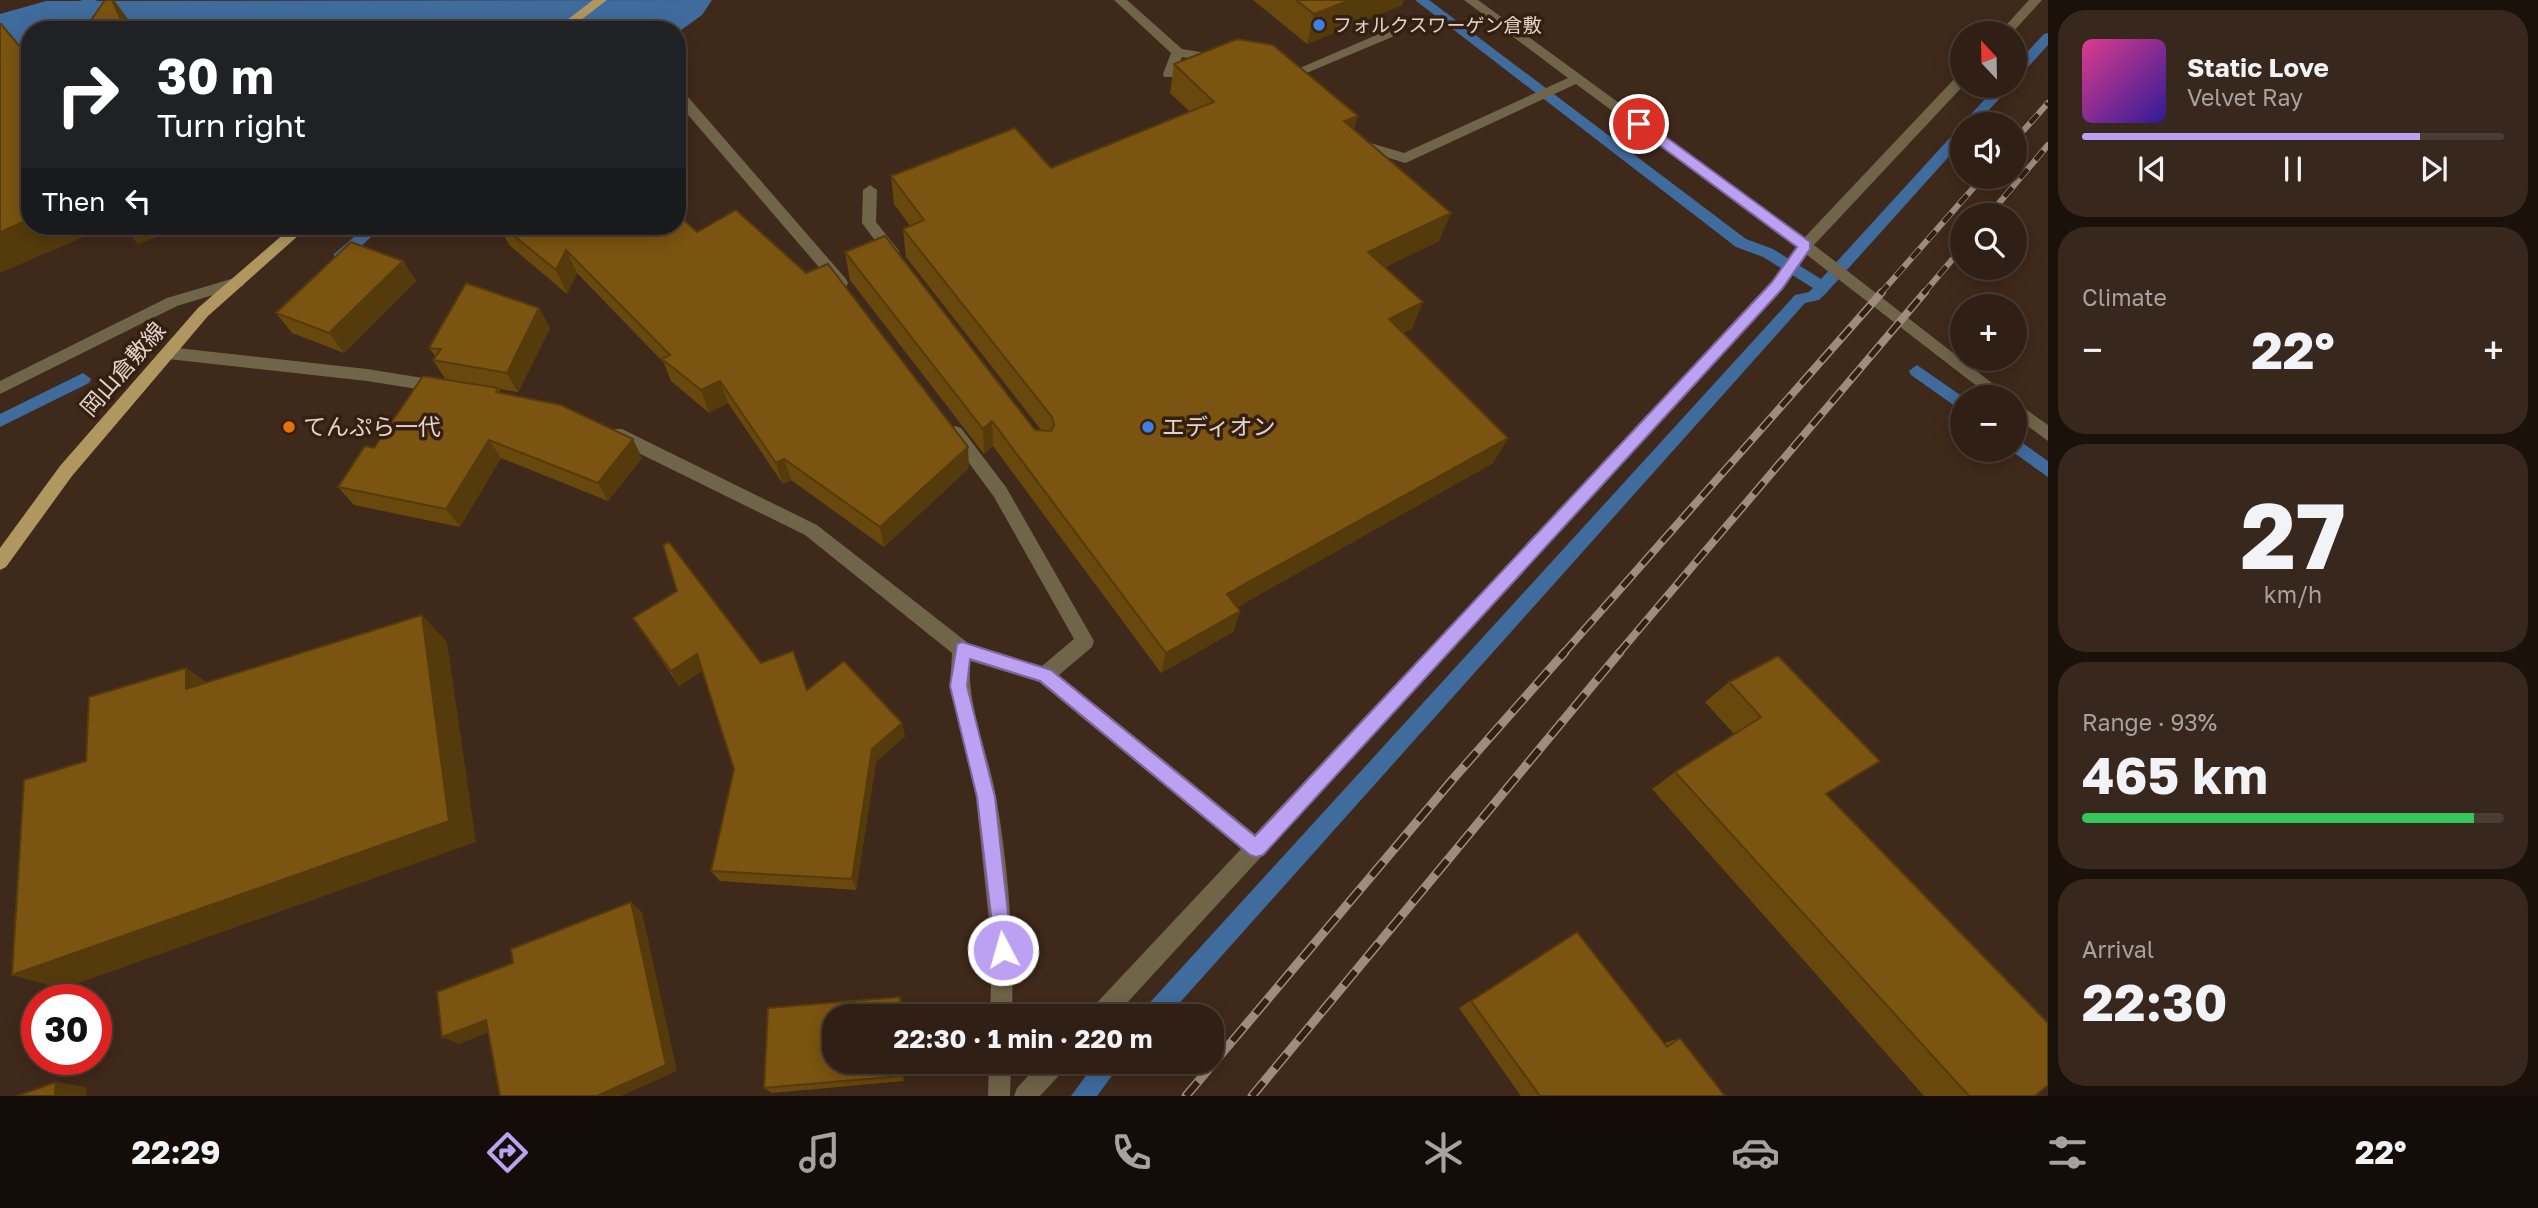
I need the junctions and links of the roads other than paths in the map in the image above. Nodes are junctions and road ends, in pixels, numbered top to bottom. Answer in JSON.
{"nodes":[{"id":1,"x":601,"y":0,"type":"edge"},
{"id":2,"x":1120,"y":0,"type":"edge"},
{"id":3,"x":1470,"y":0,"type":"edge"},
{"id":4,"x":2036,"y":0,"type":"edge"},
{"id":5,"x":572,"y":21,"type":"edge"},
{"id":6,"x":2016,"y":21,"type":"edge"},
{"id":7,"x":1388,"y":34,"type":"dead end"},
{"id":8,"x":1178,"y":52,"type":"junction"},
{"id":9,"x":1227,"y":60,"type":"edge"},
{"id":10,"x":1169,"y":74,"type":"dead end"},
{"id":11,"x":1285,"y":77,"type":"edge"},
{"id":12,"x":1577,"y":79,"type":"junction"},
{"id":13,"x":1950,"y":92,"type":"edge"},
{"id":14,"x":686,"y":103,"type":"edge"},
{"id":15,"x":1343,"y":128,"type":"edge"},
{"id":16,"x":870,"y":190,"type":"dead end"},
{"id":17,"x":292,"y":235,"type":"edge"},
{"id":18,"x":1805,"y":246,"type":"junction"},
{"id":19,"x":902,"y":266,"type":"edge"},
{"id":20,"x":239,"y":282,"type":"junction"},
{"id":21,"x":850,"y":295,"type":"edge"},
{"id":22,"x":167,"y":353,"type":"junction"},
{"id":23,"x":1987,"y":385,"type":"edge"},
{"id":24,"x":0,"y":388,"type":"edge"},
{"id":25,"x":458,"y":390,"type":"edge"},
{"id":26,"x":942,"y":416,"type":"edge"},
{"id":27,"x":2027,"y":417,"type":"edge"},
{"id":28,"x":599,"y":425,"type":"edge"},
{"id":29,"x":2048,"y":434,"type":"edge"},
{"id":30,"x":0,"y":562,"type":"edge"},
{"id":31,"x":962,"y":650,"type":"junction"},
{"id":32,"x":1045,"y":675,"type":"junction"},
{"id":33,"x":1256,"y":848,"type":"junction"},
{"id":34,"x":1001,"y":1004,"type":"edge"},
{"id":35,"x":1111,"y":1004,"type":"edge"},
{"id":36,"x":1000,"y":1074,"type":"edge"},
{"id":37,"x":1045,"y":1074,"type":"edge"},
{"id":38,"x":999,"y":1096,"type":"edge"},
{"id":39,"x":1025,"y":1096,"type":"edge"}],
"edges":[{"from":1,"to":5,"type":"main road"},
{"from":2,"to":8,"type":"street"},
{"from":3,"to":12,"type":"street"},
{"from":4,"to":6,"type":"street"},
{"from":7,"to":11,"type":"street"},
{"from":8,"to":9,"type":"street"},
{"from":8,"to":10,"type":"street"},
{"from":12,"to":15,"type":"street"},
{"from":12,"to":18,"type":"street"},
{"from":13,"to":18,"type":"street"},
{"from":14,"to":21,"type":"street"},
{"from":16,"to":19,"type":"street"},
{"from":17,"to":20,"type":"main road","name":"岡山倉敷線"},
{"from":18,"to":23,"type":"street"},
{"from":18,"to":33,"type":"street"},
{"from":20,"to":22,"type":"main road","name":"岡山倉敷線"},
{"from":20,"to":24,"type":"street"},
{"from":22,"to":25,"type":"street"},
{"from":22,"to":30,"type":"main road","name":"岡山倉敷線"},
{"from":26,"to":32,"type":"street"},
{"from":27,"to":29,"type":"street"},
{"from":28,"to":31,"type":"street"},
{"from":31,"to":32,"type":"street"},
{"from":31,"to":34,"type":"street"},
{"from":32,"to":33,"type":"street"},
{"from":33,"to":35,"type":"street"},
{"from":36,"to":38,"type":"street"},
{"from":37,"to":39,"type":"street"}]}
